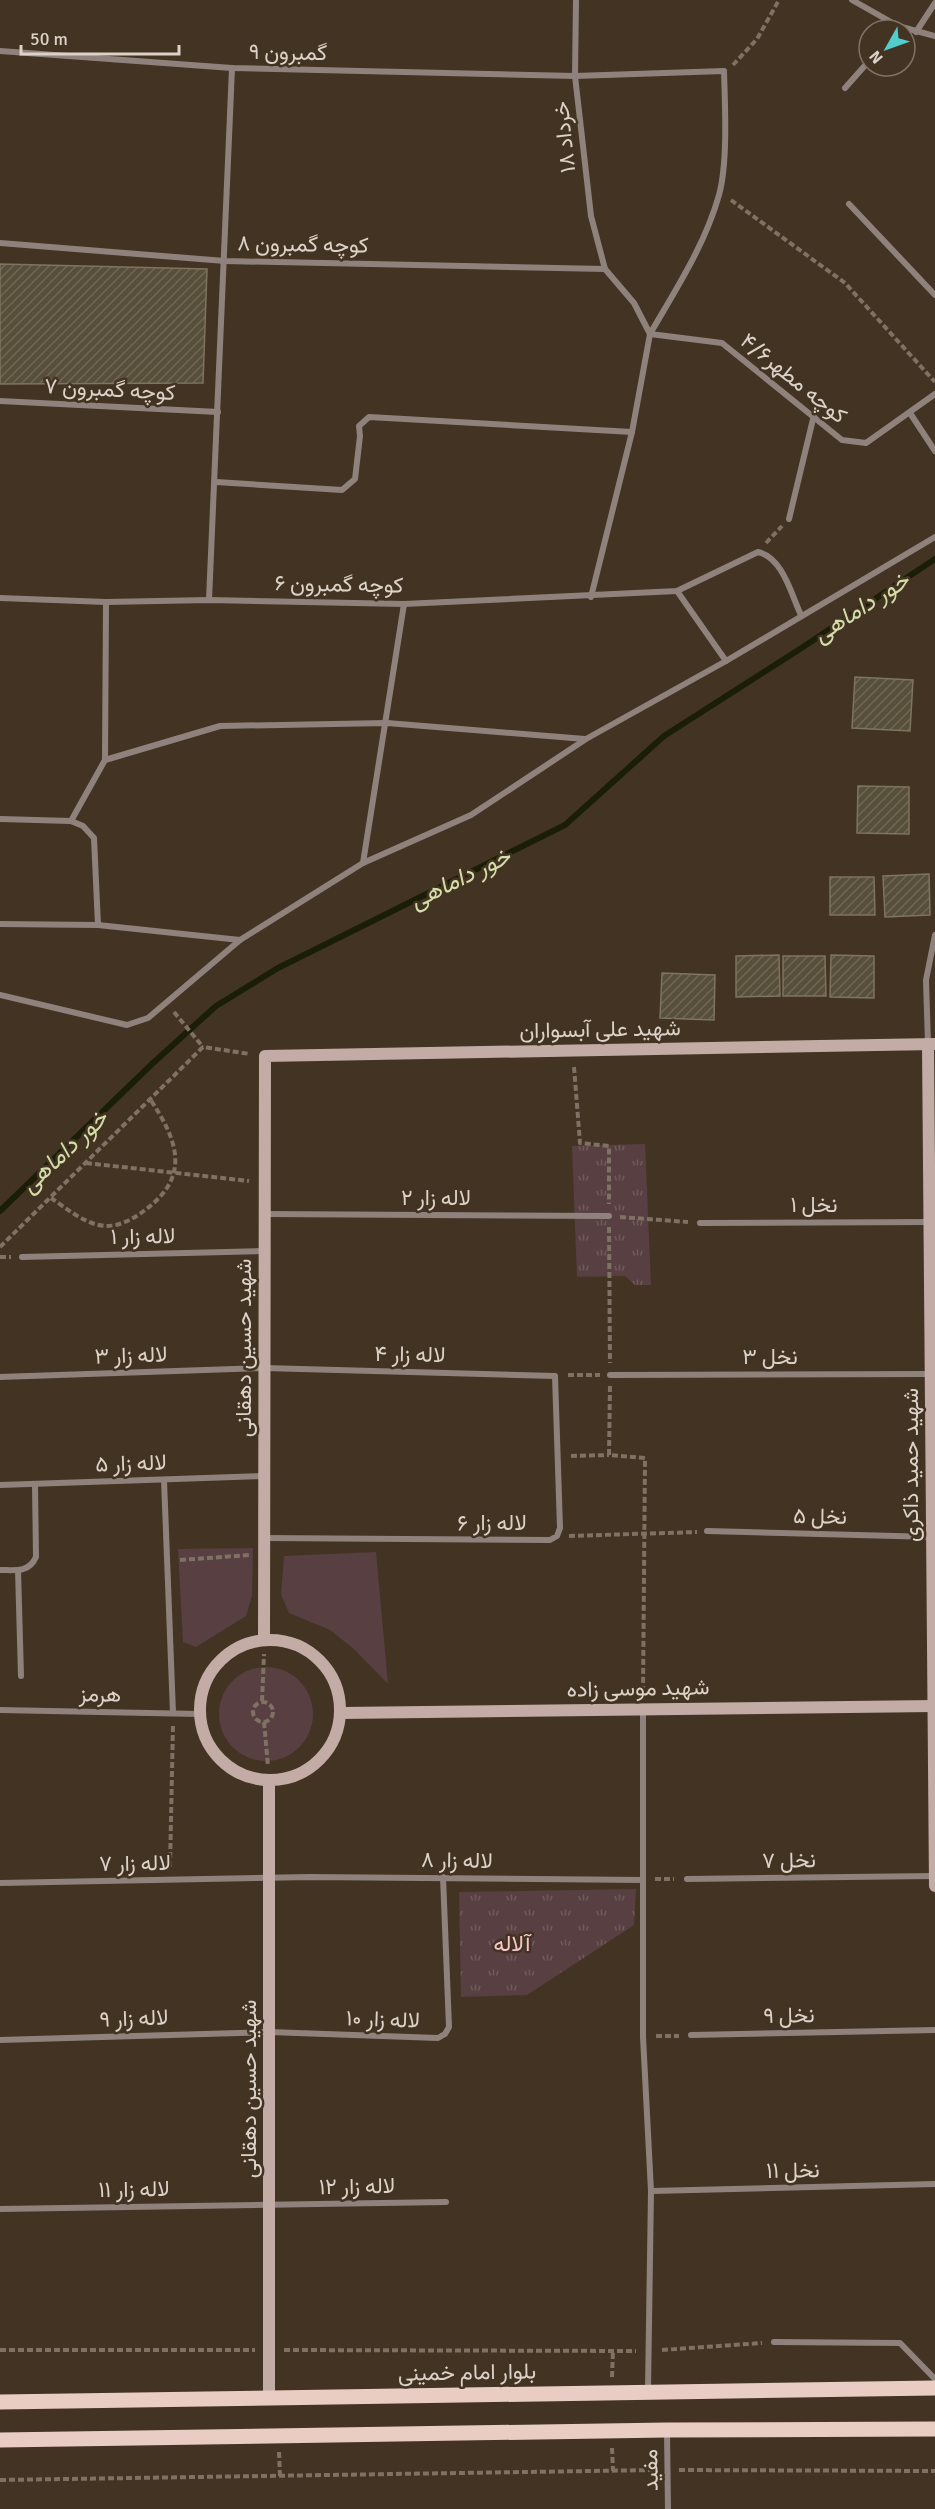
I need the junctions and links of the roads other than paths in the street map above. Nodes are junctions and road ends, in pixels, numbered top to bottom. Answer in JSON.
{"nodes":[{"id":1,"x":576,"y":0,"type":"edge"},
{"id":2,"x":852,"y":0,"type":"edge"},
{"id":3,"x":935,"y":3,"type":"edge"},
{"id":4,"x":881,"y":18,"type":"edge"},
{"id":5,"x":917,"y":30,"type":"edge"},
{"id":6,"x":917,"y":32,"type":"edge"},
{"id":7,"x":935,"y":36,"type":"edge"},
{"id":8,"x":0,"y":51,"type":"edge"},
{"id":9,"x":232,"y":68,"type":"junction"},
{"id":10,"x":857,"y":74,"type":"edge"},
{"id":11,"x":575,"y":76,"type":"junction"},
{"id":12,"x":845,"y":88,"type":"dead end"},
{"id":13,"x":849,"y":204,"type":"dead end"},
{"id":14,"x":0,"y":243,"type":"edge"},
{"id":15,"x":225,"y":261,"type":"junction"},
{"id":16,"x":605,"y":269,"type":"junction"},
{"id":17,"x":935,"y":295,"type":"edge"},
{"id":18,"x":650,"y":334,"type":"junction"},
{"id":19,"x":935,"y":394,"type":"edge"},
{"id":20,"x":0,"y":401,"type":"edge"},
{"id":21,"x":218,"y":412,"type":"junction"},
{"id":22,"x":910,"y":413,"type":"junction"},
{"id":23,"x":813,"y":415,"type":"junction"},
{"id":24,"x":632,"y":432,"type":"junction"},
{"id":25,"x":935,"y":451,"type":"edge"},
{"id":26,"x":216,"y":482,"type":"junction"},
{"id":27,"x":789,"y":519,"type":"road end"},
{"id":28,"x":935,"y":537,"type":"edge"},
{"id":29,"x":677,"y":591,"type":"junction"},
{"id":30,"x":591,"y":597,"type":"junction"},
{"id":31,"x":0,"y":598,"type":"edge"},
{"id":32,"x":209,"y":600,"type":"junction"},
{"id":33,"x":106,"y":602,"type":"junction"},
{"id":34,"x":404,"y":604,"type":"junction"},
{"id":35,"x":801,"y":615,"type":"junction"},
{"id":36,"x":726,"y":661,"type":"junction"},
{"id":37,"x":387,"y":723,"type":"junction"},
{"id":38,"x":586,"y":739,"type":"junction"},
{"id":39,"x":105,"y":760,"type":"junction"},
{"id":40,"x":0,"y":819,"type":"edge"},
{"id":41,"x":71,"y":820,"type":"junction"},
{"id":42,"x":363,"y":863,"type":"junction"},
{"id":43,"x":0,"y":924,"type":"edge"},
{"id":44,"x":98,"y":925,"type":"junction"},
{"id":45,"x":935,"y":935,"type":"edge"},
{"id":46,"x":240,"y":940,"type":"junction"},
{"id":47,"x":0,"y":995,"type":"edge"},
{"id":48,"x":932,"y":1044,"type":"edge"},
{"id":49,"x":265,"y":1056,"type":"joint"},
{"id":50,"x":264,"y":1214,"type":"junction"},
{"id":51,"x":609,"y":1216,"type":"road end"},
{"id":52,"x":932,"y":1222,"type":"edge"},
{"id":53,"x":700,"y":1223,"type":"road end"},
{"id":54,"x":264,"y":1251,"type":"junction"},
{"id":55,"x":22,"y":1257,"type":"dead end"},
{"id":56,"x":264,"y":1368,"type":"junction"},
{"id":57,"x":933,"y":1374,"type":"edge"},
{"id":58,"x":610,"y":1375,"type":"road end"},
{"id":59,"x":555,"y":1376,"type":"joint"},
{"id":60,"x":0,"y":1377,"type":"edge"},
{"id":61,"x":264,"y":1476,"type":"junction"},
{"id":62,"x":164,"y":1480,"type":"junction"},
{"id":63,"x":0,"y":1485,"type":"edge"},
{"id":64,"x":35,"y":1485,"type":"junction"},
{"id":65,"x":707,"y":1531,"type":"road end"},
{"id":66,"x":933,"y":1537,"type":"edge"},
{"id":67,"x":264,"y":1538,"type":"junction"},
{"id":68,"x":0,"y":1570,"type":"edge"},
{"id":69,"x":18,"y":1570,"type":"junction"},
{"id":70,"x":264,"y":1639,"type":"junction"},
{"id":71,"x":21,"y":1676,"type":"dead end"},
{"id":72,"x":934,"y":1706,"type":"edge"},
{"id":73,"x":643,"y":1709,"type":"junction"},
{"id":74,"x":0,"y":1710,"type":"edge"},
{"id":75,"x":173,"y":1713,"type":"junction"},
{"id":76,"x":341,"y":1713,"type":"junction"},
{"id":77,"x":199,"y":1714,"type":"junction"},
{"id":78,"x":269,"y":1780,"type":"junction"},
{"id":79,"x":935,"y":1876,"type":"edge"},
{"id":80,"x":443,"y":1877,"type":"junction"},
{"id":81,"x":270,"y":1878,"type":"junction"},
{"id":82,"x":687,"y":1879,"type":"road end"},
{"id":83,"x":643,"y":1880,"type":"junction"},
{"id":84,"x":0,"y":1883,"type":"edge"},
{"id":85,"x":935,"y":1886,"type":"edge"},
{"id":86,"x":935,"y":2030,"type":"edge"},
{"id":87,"x":269,"y":2032,"type":"junction"},
{"id":88,"x":691,"y":2035,"type":"road end"},
{"id":89,"x":0,"y":2040,"type":"edge"},
{"id":90,"x":935,"y":2184,"type":"edge"},
{"id":91,"x":651,"y":2191,"type":"junction"},
{"id":92,"x":446,"y":2202,"type":"dead end"},
{"id":93,"x":269,"y":2205,"type":"junction"},
{"id":94,"x":0,"y":2209,"type":"edge"},
{"id":95,"x":774,"y":2342,"type":"road end"},
{"id":96,"x":935,"y":2379,"type":"edge"},
{"id":97,"x":935,"y":2388,"type":"edge"},
{"id":98,"x":648,"y":2390,"type":"junction"},
{"id":99,"x":268,"y":2399,"type":"junction"},
{"id":100,"x":0,"y":2402,"type":"edge"},
{"id":101,"x":935,"y":2429,"type":"edge"},
{"id":102,"x":667,"y":2430,"type":"junction"},
{"id":103,"x":0,"y":2440,"type":"edge"},
{"id":104,"x":668,"y":2509,"type":"edge"}],
"edges":[{"from":1,"to":11,"type":"street","name":"خرداد ۱۸"},
{"from":2,"to":4,"type":"street"},
{"from":3,"to":5,"type":"street"},
{"from":6,"to":7,"type":"street"},
{"from":8,"to":9,"type":"street","name":"گمبرون ۹"},
{"from":9,"to":11,"type":"street","name":"گمبرون ۹"},
{"from":9,"to":15,"type":"street"},
{"from":10,"to":12,"type":"street"},
{"from":11,"to":16,"type":"street","name":"خرداد ۱۸"},
{"from":11,"to":18,"type":"street","name":"گمبرون ۹"},
{"from":13,"to":17,"type":"street"},
{"from":14,"to":15,"type":"street","name":"کوچه گمبرون ۸"},
{"from":15,"to":16,"type":"street","name":"کوچه گمبرون ۸"},
{"from":15,"to":21,"type":"street"},
{"from":16,"to":18,"type":"street"},
{"from":18,"to":23,"type":"street","name":"کوچه مطهر۴/۶"},
{"from":18,"to":24,"type":"street"},
{"from":19,"to":22,"type":"street","name":"کوچه مطهر۴/۶"},
{"from":20,"to":21,"type":"street","name":"کوچه گمبرون ۷"},
{"from":21,"to":26,"type":"street"},
{"from":22,"to":23,"type":"street","name":"کوچه مطهر۴/۶"},
{"from":22,"to":25,"type":"street"},
{"from":23,"to":27,"type":"street"},
{"from":24,"to":26,"type":"street"},
{"from":24,"to":30,"type":"street"},
{"from":26,"to":32,"type":"street"},
{"from":28,"to":35,"type":"street"},
{"from":29,"to":30,"type":"street","name":"کوچه گمبرون ۶"},
{"from":29,"to":35,"type":"street"},
{"from":29,"to":36,"type":"street"},
{"from":30,"to":34,"type":"street","name":"کوچه گمبرون ۶"},
{"from":31,"to":33,"type":"street","name":"کوچه گمبرون ۶"},
{"from":32,"to":33,"type":"street","name":"کوچه گمبرون ۶"},
{"from":32,"to":34,"type":"street","name":"کوچه گمبرون ۶"},
{"from":33,"to":39,"type":"street"},
{"from":34,"to":37,"type":"street"},
{"from":35,"to":36,"type":"street"},
{"from":36,"to":38,"type":"street"},
{"from":37,"to":38,"type":"street"},
{"from":37,"to":39,"type":"street"},
{"from":37,"to":42,"type":"street"},
{"from":38,"to":42,"type":"street"},
{"from":39,"to":41,"type":"street"},
{"from":40,"to":41,"type":"street"},
{"from":41,"to":44,"type":"street"},
{"from":42,"to":46,"type":"street"},
{"from":43,"to":44,"type":"street"},
{"from":44,"to":46,"type":"street"},
{"from":45,"to":48,"type":"street"},
{"from":46,"to":47,"type":"street"},
{"from":48,"to":49,"type":"street","name":"شهید علی آبسواران"},
{"from":48,"to":52,"type":"street","name":"شهید حمید ذاکری"},
{"from":49,"to":50,"type":"street","name":"شهید حسین دهقانی"},
{"from":50,"to":51,"type":"street","name":"لاله زار ۲"},
{"from":50,"to":54,"type":"street","name":"شهید حسین دهقانی"},
{"from":52,"to":53,"type":"street","name":"نخل ۱"},
{"from":52,"to":57,"type":"street","name":"شهید حمید ذاکری"},
{"from":54,"to":55,"type":"street","name":"لاله زار ۱"},
{"from":54,"to":56,"type":"street","name":"شهید حسین دهقانی"},
{"from":56,"to":59,"type":"street","name":"لاله زار ۴"},
{"from":56,"to":60,"type":"street","name":"لاله زار ۳"},
{"from":56,"to":61,"type":"street","name":"شهید حسین دهقانی"},
{"from":57,"to":58,"type":"street","name":"نخل ۳"},
{"from":57,"to":66,"type":"street","name":"شهید حمید ذاکری"},
{"from":59,"to":67,"type":"street","name":"لاله زار ۶"},
{"from":61,"to":62,"type":"street","name":"لاله زار ۵"},
{"from":61,"to":67,"type":"street","name":"شهید حسین دهقانی"},
{"from":62,"to":64,"type":"street","name":"لاله زار ۵"},
{"from":62,"to":75,"type":"street"},
{"from":63,"to":64,"type":"street","name":"لاله زار ۵"},
{"from":64,"to":69,"type":"street"},
{"from":65,"to":66,"type":"street","name":"نخل ۵"},
{"from":66,"to":72,"type":"street","name":"شهید حمید ذاکری"},
{"from":67,"to":70,"type":"street","name":"شهید حسین دهقانی"},
{"from":68,"to":69,"type":"street"},
{"from":69,"to":71,"type":"street"},
{"from":70,"to":76,"type":"street"},
{"from":70,"to":77,"type":"street"},
{"from":72,"to":73,"type":"street","name":"شهید موسی زاده"},
{"from":72,"to":79,"type":"street","name":"شهید حمید ذاکری"},
{"from":73,"to":76,"type":"street","name":"شهید موسی زاده"},
{"from":73,"to":83,"type":"street"},
{"from":74,"to":75,"type":"street","name":"هرمز"},
{"from":75,"to":77,"type":"street","name":"هرمز"},
{"from":76,"to":78,"type":"street"},
{"from":77,"to":78,"type":"street"},
{"from":78,"to":81,"type":"street","name":"شهید حسین دهقانی"},
{"from":79,"to":82,"type":"street","name":"نخل ۷"},
{"from":79,"to":85,"type":"street","name":"شهید حمید ذاکری"},
{"from":80,"to":81,"type":"street","name":"لاله زار ۸"},
{"from":80,"to":83,"type":"street","name":"لاله زار ۸"},
{"from":80,"to":87,"type":"street","name":"لاله زار ۱۰"},
{"from":81,"to":84,"type":"street","name":"لاله زار ۷"},
{"from":81,"to":87,"type":"street","name":"شهید حسین دهقانی"},
{"from":83,"to":91,"type":"street"},
{"from":86,"to":88,"type":"street","name":"نخل ۹"},
{"from":87,"to":89,"type":"street","name":"لاله زار ۹"},
{"from":87,"to":93,"type":"street","name":"شهید حسین دهقانی"},
{"from":90,"to":91,"type":"street","name":"نخل ۱۱"},
{"from":91,"to":98,"type":"street"},
{"from":92,"to":93,"type":"street","name":"لاله زار ۱۲"},
{"from":93,"to":94,"type":"street","name":"لاله زار ۱۱"},
{"from":93,"to":99,"type":"street","name":"شهید حسین دهقانی"},
{"from":95,"to":96,"type":"street"},
{"from":97,"to":98,"type":"main road","name":"بلوار امام خمینی"},
{"from":98,"to":99,"type":"main road","name":"بلوار امام خمینی"},
{"from":99,"to":100,"type":"main road","name":"بلوار امام خمینی"},
{"from":101,"to":102,"type":"main road"},
{"from":102,"to":103,"type":"main road"},
{"from":102,"to":104,"type":"street","name":"مفید"}]}
